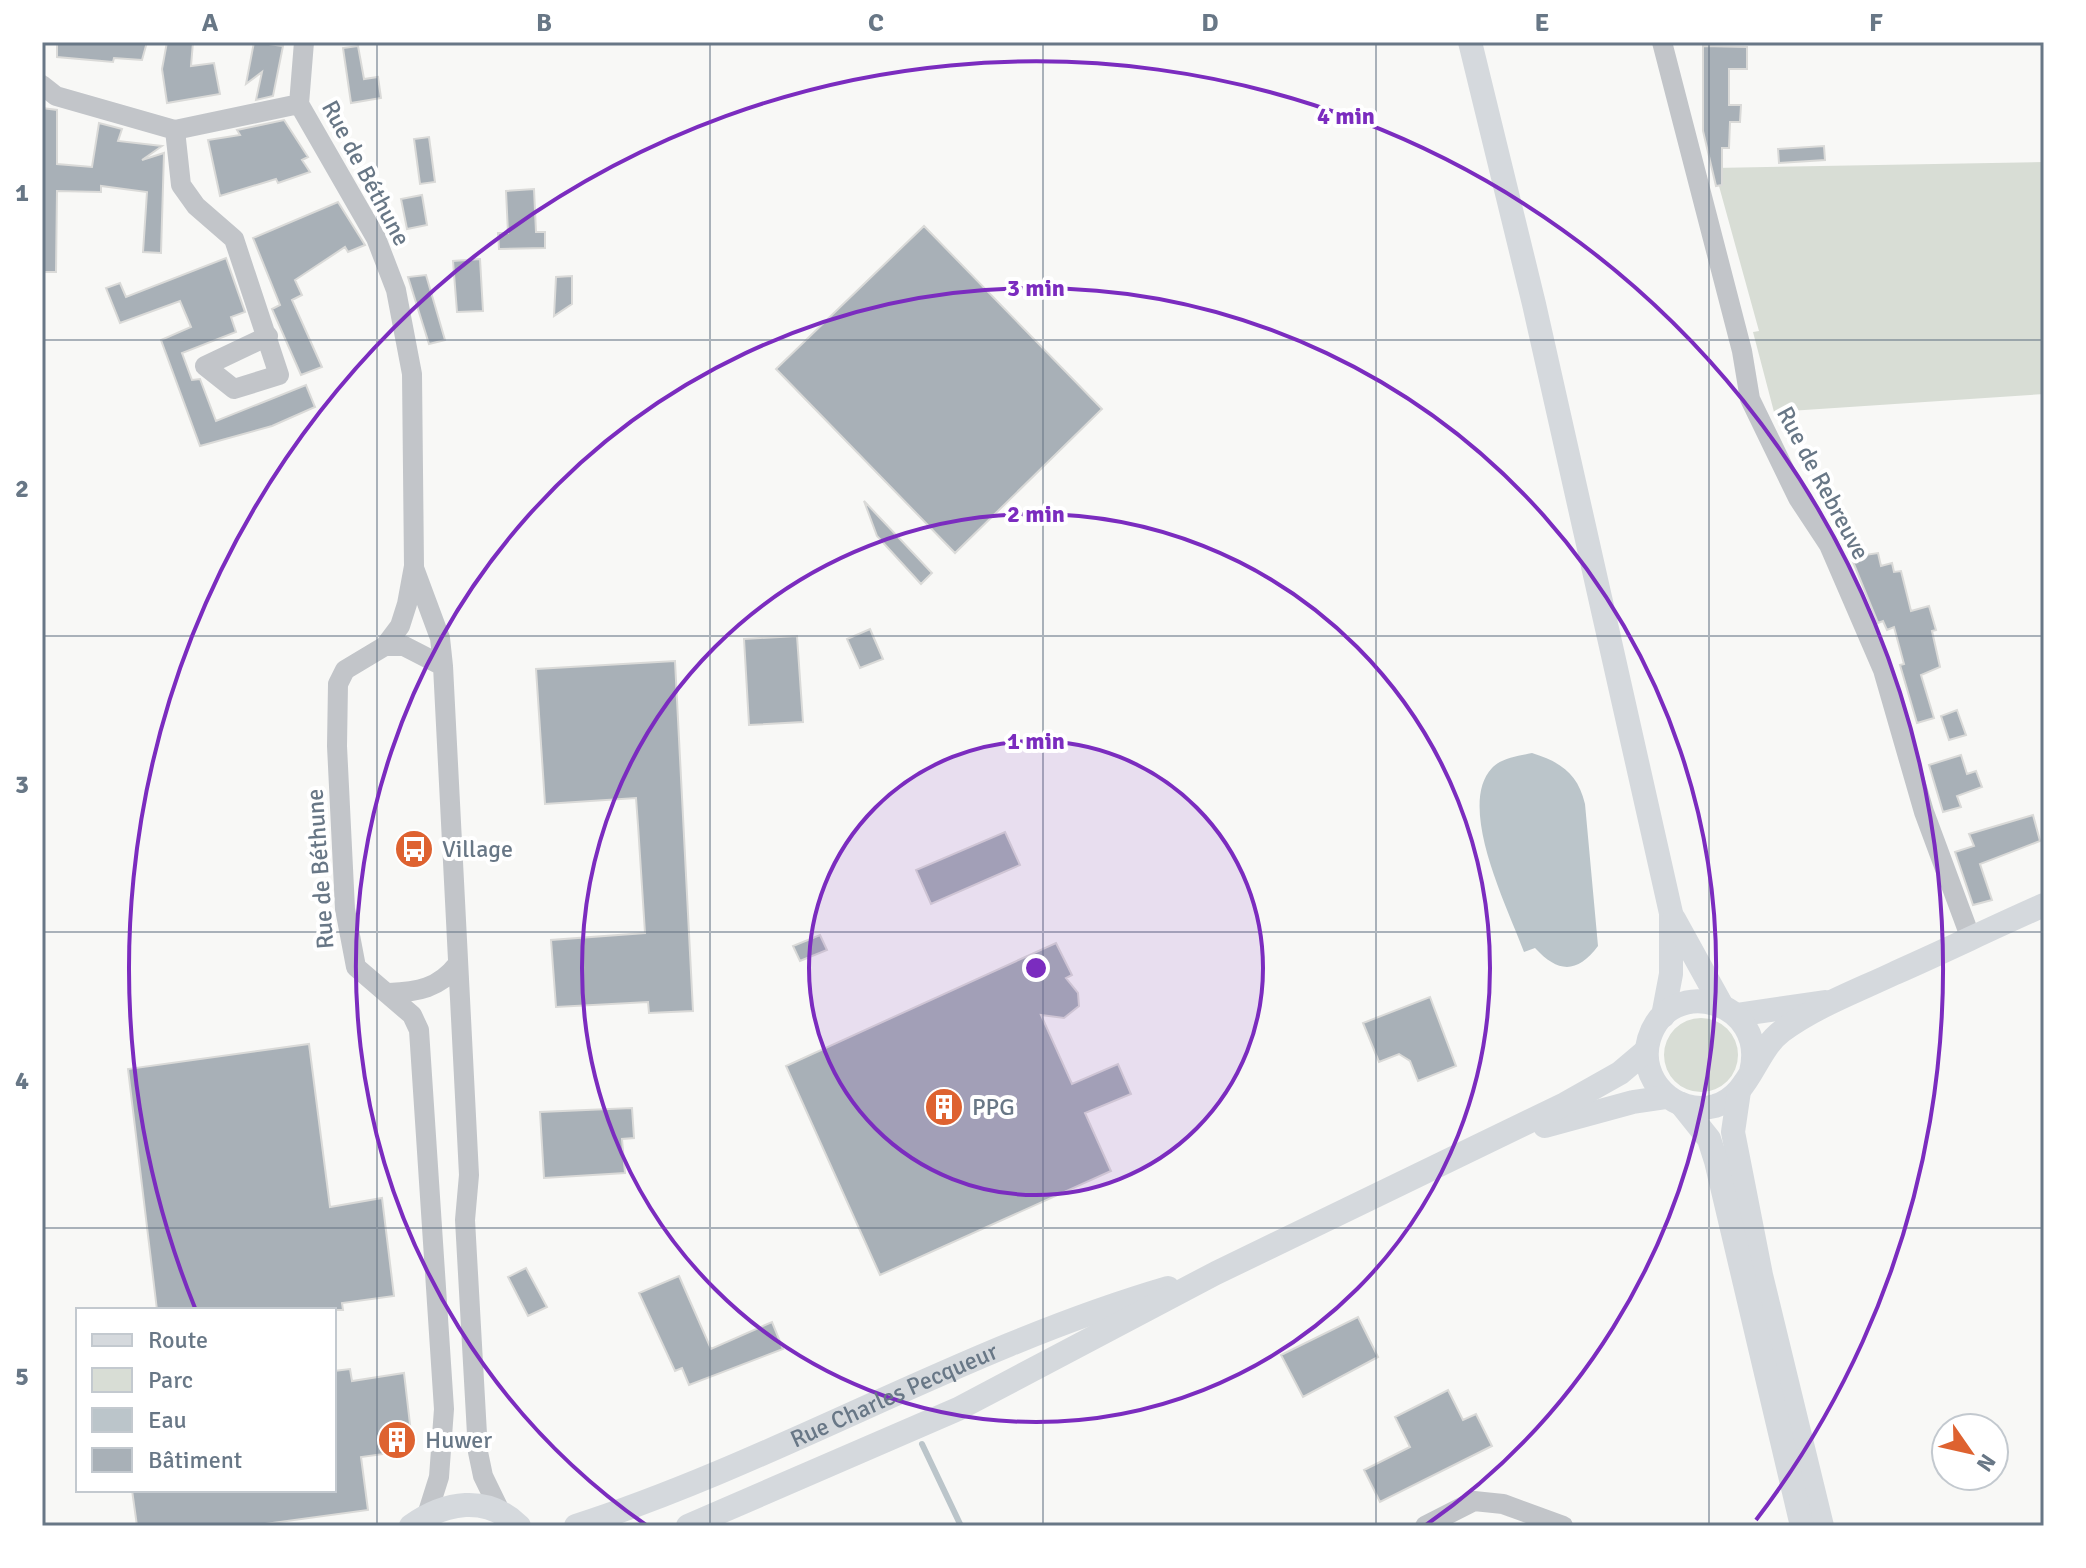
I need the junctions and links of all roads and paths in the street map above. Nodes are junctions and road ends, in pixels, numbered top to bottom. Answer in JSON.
{"nodes":[{"id":1,"x":304,"y":42,"type":"edge"},
{"id":2,"x":1470,"y":42,"type":"edge"},
{"id":3,"x":1662,"y":42,"type":"edge"},
{"id":4,"x":42,"y":85,"type":"edge"},
{"id":5,"x":299,"y":104,"type":"junction"},
{"id":6,"x":175,"y":130,"type":"junction"},
{"id":7,"x":268,"y":336,"type":"dead end"},
{"id":8,"x":414,"y":566,"type":"junction"},
{"id":9,"x":385,"y":646,"type":"junction"},
{"id":10,"x":443,"y":666,"type":"junction"},
{"id":11,"x":2044,"y":905,"type":"edge"},
{"id":12,"x":1671,"y":913,"type":"junction"},
{"id":13,"x":1971,"y":939,"type":"junction"},
{"id":14,"x":457,"y":965,"type":"junction"},
{"id":15,"x":389,"y":993,"type":"junction"},
{"id":16,"x":1831,"y":1002,"type":"junction"},
{"id":17,"x":1729,"y":1010,"type":"junction"},
{"id":18,"x":1663,"y":1016,"type":"junction"},
{"id":19,"x":1646,"y":1051,"type":"junction"},
{"id":20,"x":1745,"y":1081,"type":"junction"},
{"id":21,"x":1674,"y":1101,"type":"junction"},
{"id":22,"x":1489,"y":1142,"type":"junction"},
{"id":23,"x":1216,"y":1273,"type":"junction"},
{"id":24,"x":419,"y":1520,"type":"edge"},
{"id":25,"x":510,"y":1520,"type":"edge"},
{"id":26,"x":576,"y":1526,"type":"edge"},
{"id":27,"x":688,"y":1526,"type":"edge"},
{"id":28,"x":1425,"y":1526,"type":"edge"},
{"id":29,"x":1563,"y":1526,"type":"edge"},
{"id":30,"x":1802,"y":1526,"type":"edge"},
{"id":31,"x":1822,"y":1526,"type":"edge"}],
"edges":[{"from":1,"to":5,"type":"street","name":"Rue de Béthune"},
{"from":2,"to":12,"type":"main road"},
{"from":3,"to":13,"type":"street","name":"Rue de Rebreuve"},
{"from":4,"to":6,"type":"street"},
{"from":5,"to":6,"type":"street"},
{"from":5,"to":8,"type":"street","name":"Rue de Béthune"},
{"from":6,"to":7,"type":"street"},
{"from":8,"to":9,"type":"street","name":"Rue de Béthune"},
{"from":8,"to":10,"type":"street","name":"Rue de Béthune"},
{"from":9,"to":10,"type":"street"},
{"from":9,"to":15,"type":"street","name":"Rue de Béthune"},
{"from":10,"to":14,"type":"street","name":"Rue de Béthune"},
{"from":11,"to":13,"type":"main road"},
{"from":12,"to":17,"type":"main road"},
{"from":12,"to":18,"type":"main road"},
{"from":13,"to":16,"type":"main road"},
{"from":14,"to":15,"type":"street"},
{"from":14,"to":25,"type":"street","name":"Rue de Béthune"},
{"from":15,"to":24,"type":"street","name":"Rue de Béthune"},
{"from":16,"to":17,"type":"main road"},
{"from":16,"to":20,"type":"main road"},
{"from":17,"to":18,"type":"main road"},
{"from":17,"to":20,"type":"main road"},
{"from":18,"to":19,"type":"main road"},
{"from":19,"to":21,"type":"main road"},
{"from":19,"to":22,"type":"main road","name":"Rue Charles Pecqueur"},
{"from":20,"to":21,"type":"main road"},
{"from":20,"to":31,"type":"main road"},
{"from":21,"to":22,"type":"main road","name":"Rue Charles Pecqueur"},
{"from":21,"to":30,"type":"main road"},
{"from":22,"to":23,"type":"main road","name":"Rue Charles Pecqueur"},
{"from":23,"to":26,"type":"main road","name":"Rue Charles Pecqueur"},
{"from":23,"to":27,"type":"main road","name":"Rue Charles Pecqueur"},
{"from":24,"to":25,"type":"main road"},
{"from":28,"to":29,"type":"street"}]}
